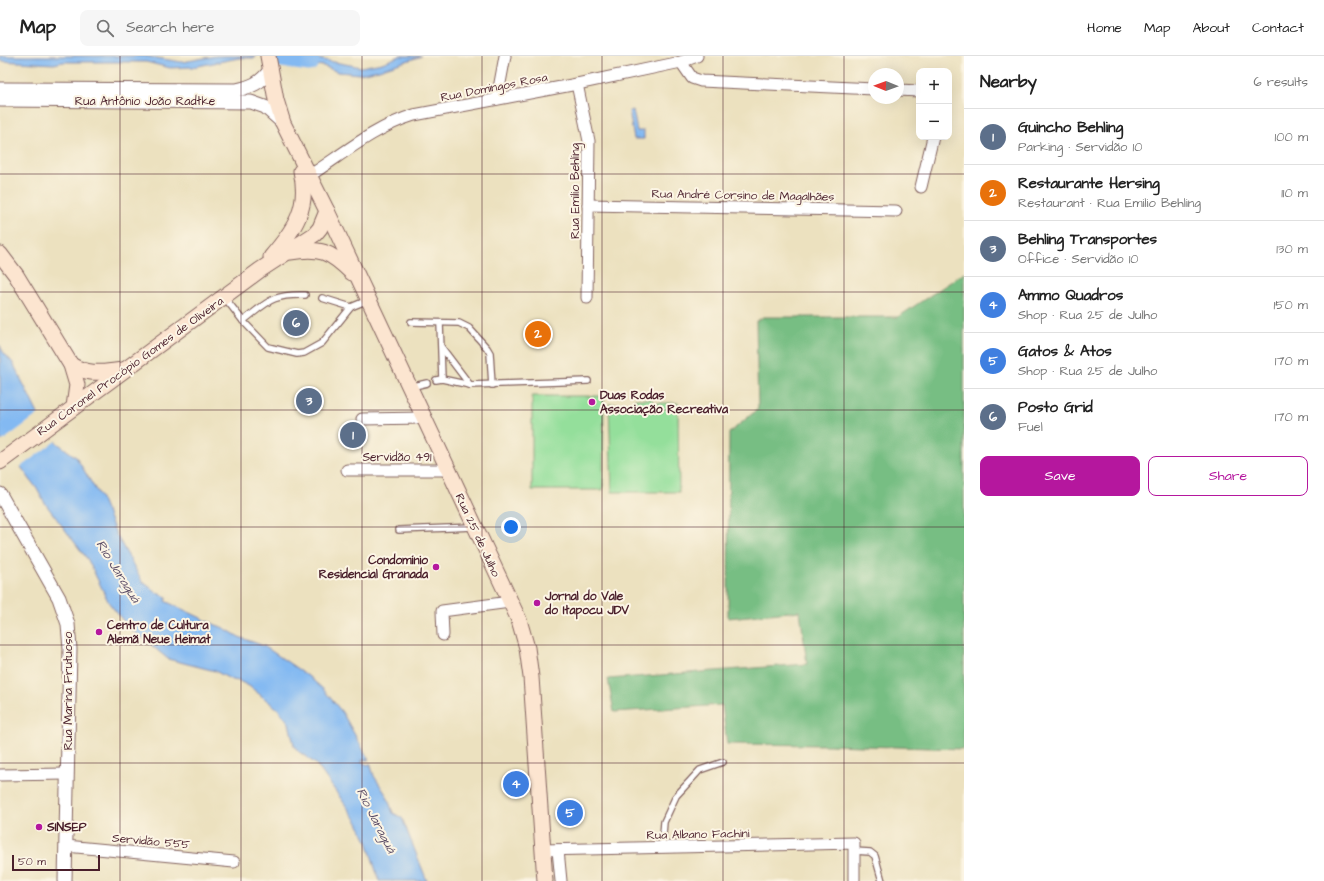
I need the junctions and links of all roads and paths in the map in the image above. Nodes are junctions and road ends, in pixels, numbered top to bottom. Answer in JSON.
{"nodes":[{"id":1,"x":505,"y":56,"type":"edge"},
{"id":2,"x":697,"y":56,"type":"edge"},
{"id":3,"x":681,"y":62,"type":"junction"},
{"id":4,"x":269,"y":63,"type":"edge"},
{"id":5,"x":577,"y":84,"type":"junction"},
{"id":6,"x":0,"y":89,"type":"edge"},
{"id":7,"x":868,"y":89,"type":"edge"},
{"id":8,"x":904,"y":90,"type":"edge"},
{"id":9,"x":916,"y":91,"type":"edge"},
{"id":10,"x":497,"y":99,"type":"junction"},
{"id":11,"x":0,"y":100,"type":"edge"},
{"id":12,"x":283,"y":123,"type":"junction"},
{"id":13,"x":932,"y":140,"type":"edge"},
{"id":14,"x":297,"y":152,"type":"junction"},
{"id":15,"x":309,"y":176,"type":"junction"},
{"id":16,"x":922,"y":187,"type":"dead end"},
{"id":17,"x":588,"y":205,"type":"junction"},
{"id":18,"x":327,"y":211,"type":"junction"},
{"id":19,"x":896,"y":211,"type":"dead end"},
{"id":20,"x":287,"y":253,"type":"junction"},
{"id":21,"x":0,"y":254,"type":"edge"},
{"id":22,"x":260,"y":270,"type":"junction"},
{"id":23,"x":359,"y":280,"type":"junction"},
{"id":24,"x":305,"y":295,"type":"dead end"},
{"id":25,"x":224,"y":297,"type":"junction"},
{"id":26,"x":322,"y":298,"type":"dead end"},
{"id":27,"x":587,"y":298,"type":"dead end"},
{"id":28,"x":368,"y":300,"type":"junction"},
{"id":29,"x":351,"y":307,"type":"junction"},
{"id":30,"x":243,"y":321,"type":"junction"},
{"id":31,"x":411,"y":322,"type":"dead end"},
{"id":32,"x":440,"y":323,"type":"junction"},
{"id":33,"x":442,"y":348,"type":"junction"},
{"id":34,"x":71,"y":365,"type":"junction"},
{"id":35,"x":124,"y":370,"type":"junction"},
{"id":36,"x":588,"y":381,"type":"dead end"},
{"id":37,"x":427,"y":383,"type":"dead end"},
{"id":38,"x":470,"y":385,"type":"junction"},
{"id":39,"x":492,"y":385,"type":"junction"},
{"id":40,"x":409,"y":387,"type":"junction"},
{"id":41,"x":69,"y":410,"type":"junction"},
{"id":42,"x":424,"y":418,"type":"junction"},
{"id":43,"x":362,"y":419,"type":"dead end"},
{"id":44,"x":0,"y":462,"type":"edge"},
{"id":45,"x":347,"y":470,"type":"dead end"},
{"id":46,"x":448,"y":470,"type":"junction"},
{"id":47,"x":0,"y":494,"type":"edge"},
{"id":48,"x":475,"y":527,"type":"junction"},
{"id":49,"x":399,"y":530,"type":"dead end"},
{"id":50,"x":510,"y":602,"type":"junction"},
{"id":51,"x":443,"y":635,"type":"dead end"},
{"id":52,"x":723,"y":762,"type":"dead end"},
{"id":53,"x":0,"y":774,"type":"edge"},
{"id":54,"x":67,"y":774,"type":"junction"},
{"id":55,"x":66,"y":846,"type":"junction"},
{"id":56,"x":854,"y":847,"type":"junction"},
{"id":57,"x":662,"y":848,"type":"junction"},
{"id":58,"x":542,"y":850,"type":"junction"},
{"id":59,"x":558,"y":850,"type":"junction"},
{"id":60,"x":234,"y":862,"type":"dead end"},
{"id":61,"x":65,"y":881,"type":"edge"},
{"id":62,"x":545,"y":881,"type":"edge"},
{"id":63,"x":562,"y":881,"type":"edge"},
{"id":64,"x":854,"y":881,"type":"edge"},
{"id":65,"x":882,"y":881,"type":"edge"}],
"edges":[{"from":1,"to":10,"type":"street"},
{"from":2,"to":3,"type":"street","name":"Rua Domingos Rosa"},
{"from":3,"to":5,"type":"street","name":"Rua Domingos Rosa"},
{"from":3,"to":7,"type":"street"},
{"from":4,"to":6,"type":"street","name":"Rua Antônio João Radtke"},
{"from":4,"to":12,"type":"main road"},
{"from":5,"to":10,"type":"street","name":"Rua Domingos Rosa"},
{"from":5,"to":17,"type":"street","name":"Rua Emilio Behling"},
{"from":8,"to":9,"type":"street"},
{"from":10,"to":15,"type":"street","name":"Rua Domingos Rosa"},
{"from":11,"to":12,"type":"street","name":"Rua Antônio João Radtke"},
{"from":12,"to":14,"type":"main road"},
{"from":13,"to":16,"type":"street"},
{"from":14,"to":15,"type":"main road","name":"Rua 25 de Julho"},
{"from":14,"to":22,"type":"main road","name":"Rua Coronel Procópio Gomes de Oliveira"},
{"from":15,"to":18,"type":"main road","name":"Rua 25 de Julho"},
{"from":17,"to":19,"type":"street","name":"Rua André Corsino de Magalhães"},
{"from":17,"to":27,"type":"street","name":"Rua Emilio Behling"},
{"from":18,"to":20,"type":"main road","name":"Rua Coronel Procópio Gomes de Oliveira"},
{"from":18,"to":23,"type":"main road","name":"Rua 25 de Julho"},
{"from":20,"to":22,"type":"main road","name":"Rua Coronel Procópio Gomes de Oliveira"},
{"from":20,"to":23,"type":"main road"},
{"from":21,"to":34,"type":"main road"},
{"from":22,"to":25,"type":"main road","name":"Rua Coronel Procópio Gomes de Oliveira"},
{"from":23,"to":28,"type":"main road","name":"Rua 25 de Julho"},
{"from":24,"to":30,"type":"lane"},
{"from":25,"to":30,"type":"lane"},
{"from":25,"to":35,"type":"main road","name":"Rua Coronel Procópio Gomes de Oliveira"},
{"from":26,"to":29,"type":"lane"},
{"from":28,"to":29,"type":"lane"},
{"from":28,"to":40,"type":"main road","name":"Rua 25 de Julho"},
{"from":29,"to":30,"type":"lane"},
{"from":31,"to":32,"type":"lane"},
{"from":32,"to":33,"type":"lane"},
{"from":32,"to":39,"type":"lane"},
{"from":33,"to":38,"type":"lane"},
{"from":33,"to":38,"type":"lane"},
{"from":34,"to":35,"type":"main road"},
{"from":34,"to":41,"type":"main road"},
{"from":35,"to":41,"type":"main road","name":"Rua Coronel Procópio Gomes de Oliveira"},
{"from":36,"to":39,"type":"lane"},
{"from":37,"to":40,"type":"lane"},
{"from":38,"to":39,"type":"lane"},
{"from":40,"to":42,"type":"main road","name":"Rua 25 de Julho"},
{"from":41,"to":44,"type":"main road","name":"Rua Coronel Procópio Gomes de Oliveira"},
{"from":42,"to":43,"type":"street"},
{"from":42,"to":46,"type":"main road","name":"Rua 25 de Julho"},
{"from":45,"to":46,"type":"street","name":"Servidão 491"},
{"from":46,"to":48,"type":"main road","name":"Rua 25 de Julho"},
{"from":47,"to":54,"type":"street","name":"Rua Marina Frutuoso"},
{"from":48,"to":49,"type":"lane"},
{"from":48,"to":50,"type":"main road","name":"Rua 25 de Julho"},
{"from":50,"to":51,"type":"street"},
{"from":50,"to":58,"type":"main road","name":"Rua 25 de Julho"},
{"from":52,"to":57,"type":"lane"},
{"from":53,"to":54,"type":"street"},
{"from":54,"to":55,"type":"street","name":"Rua Marina Frutuoso"},
{"from":55,"to":60,"type":"street","name":"Servidão 555"},
{"from":55,"to":61,"type":"street","name":"Rua Marina Frutuoso"},
{"from":56,"to":57,"type":"street","name":"Rua Albano Fachini"},
{"from":56,"to":64,"type":"street"},
{"from":56,"to":65,"type":"lane"},
{"from":57,"to":59,"type":"street","name":"Rua Albano Fachini"},
{"from":58,"to":59,"type":"street","name":"Rua Albano Fachini"},
{"from":58,"to":62,"type":"main road","name":"Rua 25 de Julho"},
{"from":59,"to":63,"type":"street"}]}
